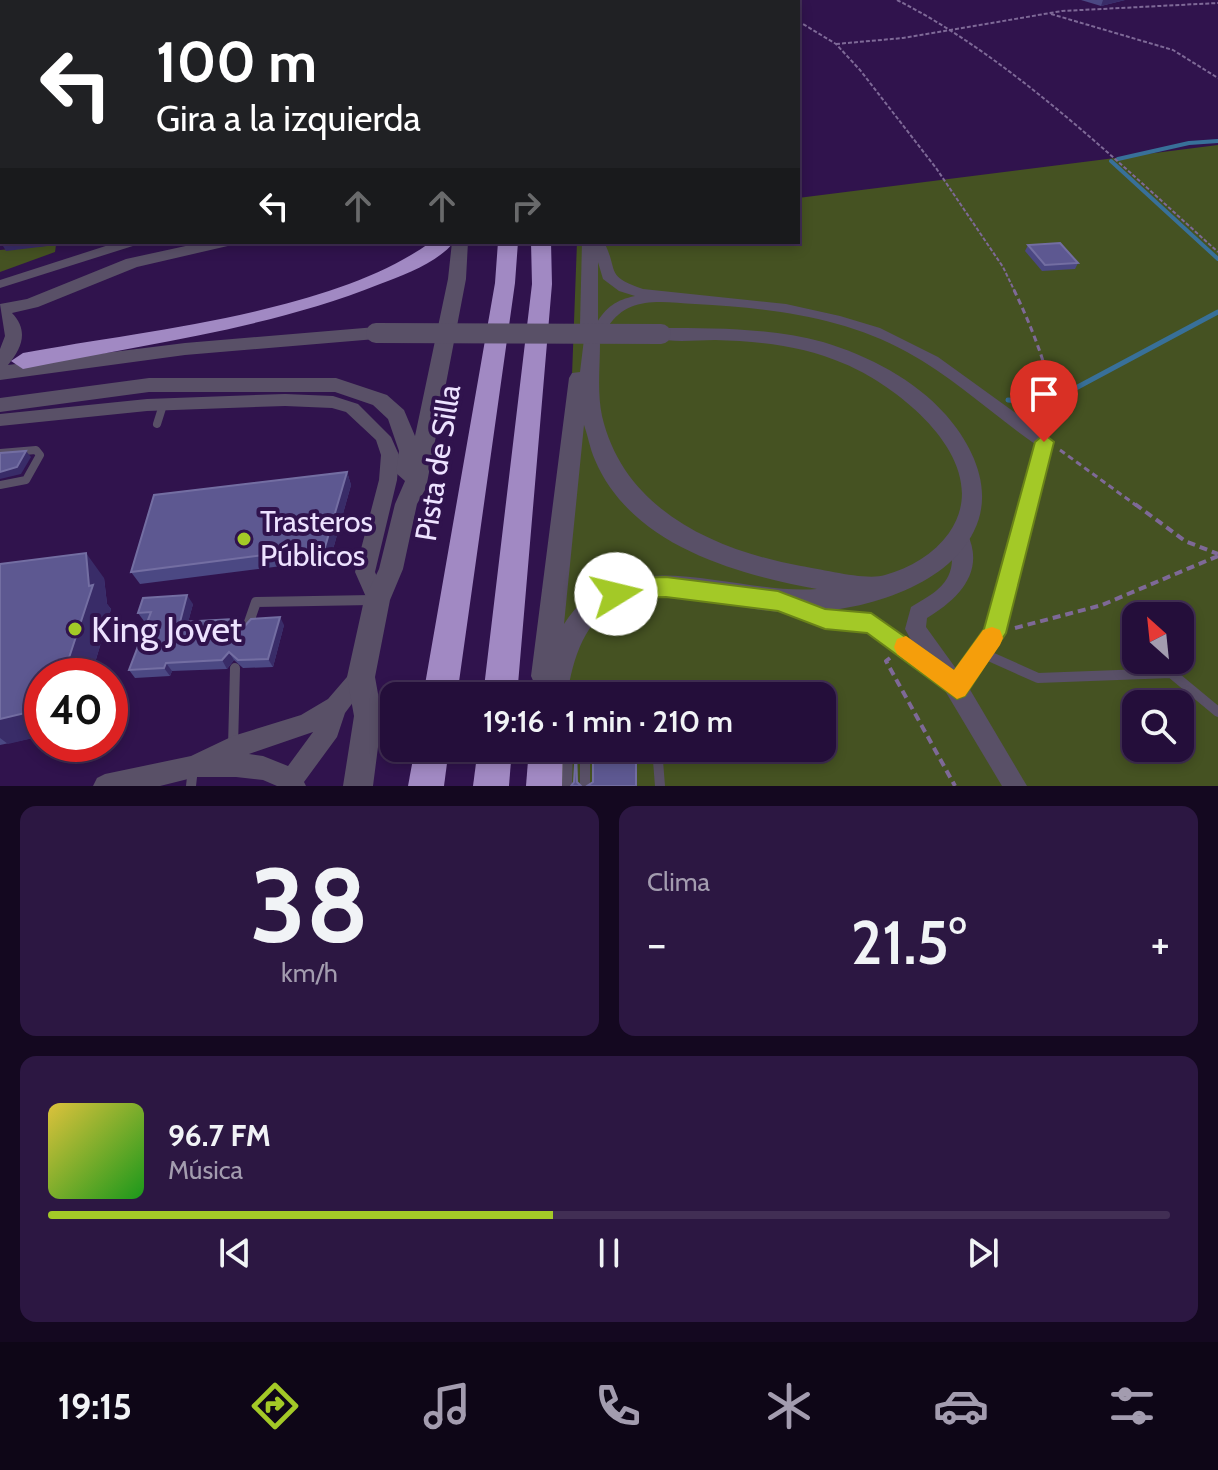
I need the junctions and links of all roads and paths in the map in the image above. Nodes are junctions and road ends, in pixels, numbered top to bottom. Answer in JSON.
{"nodes":[{"id":1,"x":897,"y":0,"type":"edge"},
{"id":2,"x":1218,"y":3,"type":"edge"},
{"id":3,"x":1046,"y":13,"type":"junction"},
{"id":4,"x":800,"y":22,"type":"edge"},
{"id":5,"x":949,"y":28,"type":"junction"},
{"id":6,"x":836,"y":44,"type":"junction"},
{"id":7,"x":1218,"y":78,"type":"edge"},
{"id":8,"x":125,"y":244,"type":"edge"},
{"id":9,"x":217,"y":244,"type":"edge"},
{"id":10,"x":460,"y":244,"type":"edge"},
{"id":11,"x":508,"y":244,"type":"edge"},
{"id":12,"x":541,"y":244,"type":"edge"},
{"id":13,"x":590,"y":244,"type":"edge"},
{"id":14,"x":599,"y":244,"type":"edge"},
{"id":15,"x":441,"y":245,"type":"edge"},
{"id":16,"x":1218,"y":252,"type":"edge"},
{"id":17,"x":0,"y":284,"type":"edge"},
{"id":18,"x":681,"y":297,"type":"junction"},
{"id":19,"x":0,"y":311,"type":"edge"},
{"id":20,"x":376,"y":333,"type":"junction"},
{"id":21,"x":322,"y":339,"type":"junction"},
{"id":22,"x":593,"y":339,"type":"junction"},
{"id":23,"x":8,"y":366,"type":"edge"},
{"id":24,"x":0,"y":381,"type":"edge"},
{"id":25,"x":8,"y":404,"type":"edge"},
{"id":26,"x":155,"y":405,"type":"junction"},
{"id":27,"x":0,"y":420,"type":"edge"},
{"id":28,"x":157,"y":424,"type":"dead end"},
{"id":29,"x":1044,"y":442,"type":"junction"},
{"id":30,"x":0,"y":453,"type":"edge"},
{"id":31,"x":0,"y":485,"type":"edge"},
{"id":32,"x":406,"y":504,"type":"junction"},
{"id":33,"x":960,"y":538,"type":"junction"},
{"id":34,"x":1218,"y":555,"type":"edge"},
{"id":35,"x":882,"y":587,"type":"junction"},
{"id":36,"x":377,"y":600,"type":"junction"},
{"id":37,"x":778,"y":601,"type":"junction"},
{"id":38,"x":247,"y":628,"type":"edge"},
{"id":39,"x":994,"y":633,"type":"junction"},
{"id":40,"x":906,"y":647,"type":"junction"},
{"id":41,"x":981,"y":652,"type":"junction"},
{"id":42,"x":235,"y":668,"type":"edge"},
{"id":43,"x":361,"y":677,"type":"junction"},
{"id":44,"x":442,"y":682,"type":"edge"},
{"id":45,"x":501,"y":682,"type":"edge"},
{"id":46,"x":546,"y":682,"type":"edge"},
{"id":47,"x":556,"y":682,"type":"edge"},
{"id":48,"x":957,"y":688,"type":"junction"},
{"id":49,"x":336,"y":707,"type":"junction"},
{"id":50,"x":1218,"y":712,"type":"edge"},
{"id":51,"x":233,"y":748,"type":"junction"},
{"id":52,"x":430,"y":762,"type":"edge"},
{"id":53,"x":494,"y":762,"type":"edge"},
{"id":54,"x":545,"y":762,"type":"edge"},
{"id":55,"x":568,"y":762,"type":"edge"},
{"id":56,"x":585,"y":762,"type":"edge"},
{"id":57,"x":658,"y":762,"type":"edge"},
{"id":58,"x":192,"y":777,"type":"edge"},
{"id":59,"x":291,"y":784,"type":"edge"},
{"id":60,"x":105,"y":786,"type":"edge"},
{"id":61,"x":358,"y":786,"type":"edge"},
{"id":62,"x":426,"y":786,"type":"edge"},
{"id":63,"x":491,"y":786,"type":"edge"},
{"id":64,"x":544,"y":786,"type":"edge"},
{"id":65,"x":567,"y":786,"type":"edge"},
{"id":66,"x":585,"y":786,"type":"edge"},
{"id":67,"x":660,"y":786,"type":"edge"},
{"id":68,"x":955,"y":786,"type":"edge"},
{"id":69,"x":1015,"y":786,"type":"edge"}],
"edges":[{"from":1,"to":5,"type":"path"},
{"from":2,"to":3,"type":"path"},
{"from":3,"to":5,"type":"path"},
{"from":3,"to":7,"type":"path"},
{"from":4,"to":6,"type":"path"},
{"from":5,"to":6,"type":"path"},
{"from":5,"to":16,"type":"path"},
{"from":6,"to":29,"type":"path"},
{"from":8,"to":17,"type":"street"},
{"from":9,"to":19,"type":"street"},
{"from":10,"to":32,"type":"street"},
{"from":11,"to":44,"type":"highway","name":"Pista de Silla"},
{"from":12,"to":45,"type":"highway"},
{"from":13,"to":22,"type":"street"},
{"from":14,"to":18,"type":"street"},
{"from":15,"to":23,"type":"highway"},
{"from":18,"to":22,"type":"street"},
{"from":18,"to":29,"type":"street"},
{"from":19,"to":23,"type":"street"},
{"from":20,"to":21,"type":"street"},
{"from":20,"to":23,"type":"street"},
{"from":20,"to":33,"type":"street","bridge":true},
{"from":21,"to":23,"type":"street"},
{"from":21,"to":24,"type":"street"},
{"from":22,"to":35,"type":"street"},
{"from":22,"to":46,"type":"street"},
{"from":25,"to":26,"type":"street"},
{"from":25,"to":32,"type":"street"},
{"from":26,"to":27,"type":"street"},
{"from":26,"to":28,"type":"lane"},
{"from":26,"to":36,"type":"street"},
{"from":29,"to":34,"type":"path"},
{"from":29,"to":39,"type":"street"},
{"from":30,"to":31,"type":"lane"},
{"from":32,"to":36,"type":"street"},
{"from":33,"to":35,"type":"street"},
{"from":33,"to":48,"type":"street"},
{"from":34,"to":39,"type":"path"},
{"from":35,"to":37,"type":"street"},
{"from":36,"to":38,"type":"lane"},
{"from":36,"to":43,"type":"street"},
{"from":37,"to":40,"type":"street"},
{"from":37,"to":47,"type":"street"},
{"from":39,"to":41,"type":"street"},
{"from":40,"to":48,"type":"street"},
{"from":40,"to":68,"type":"path"},
{"from":41,"to":48,"type":"street"},
{"from":41,"to":50,"type":"lane"},
{"from":42,"to":51,"type":"lane"},
{"from":43,"to":49,"type":"street"},
{"from":43,"to":61,"type":"street"},
{"from":48,"to":69,"type":"street"},
{"from":49,"to":51,"type":"street"},
{"from":49,"to":59,"type":"street"},
{"from":51,"to":58,"type":"street"},
{"from":52,"to":62,"type":"highway"},
{"from":53,"to":63,"type":"highway"},
{"from":54,"to":64,"type":"highway"},
{"from":55,"to":65,"type":"lane"},
{"from":56,"to":66,"type":"lane"},
{"from":57,"to":67,"type":"lane"},
{"from":58,"to":59,"type":"street"},
{"from":58,"to":60,"type":"street"}]}
